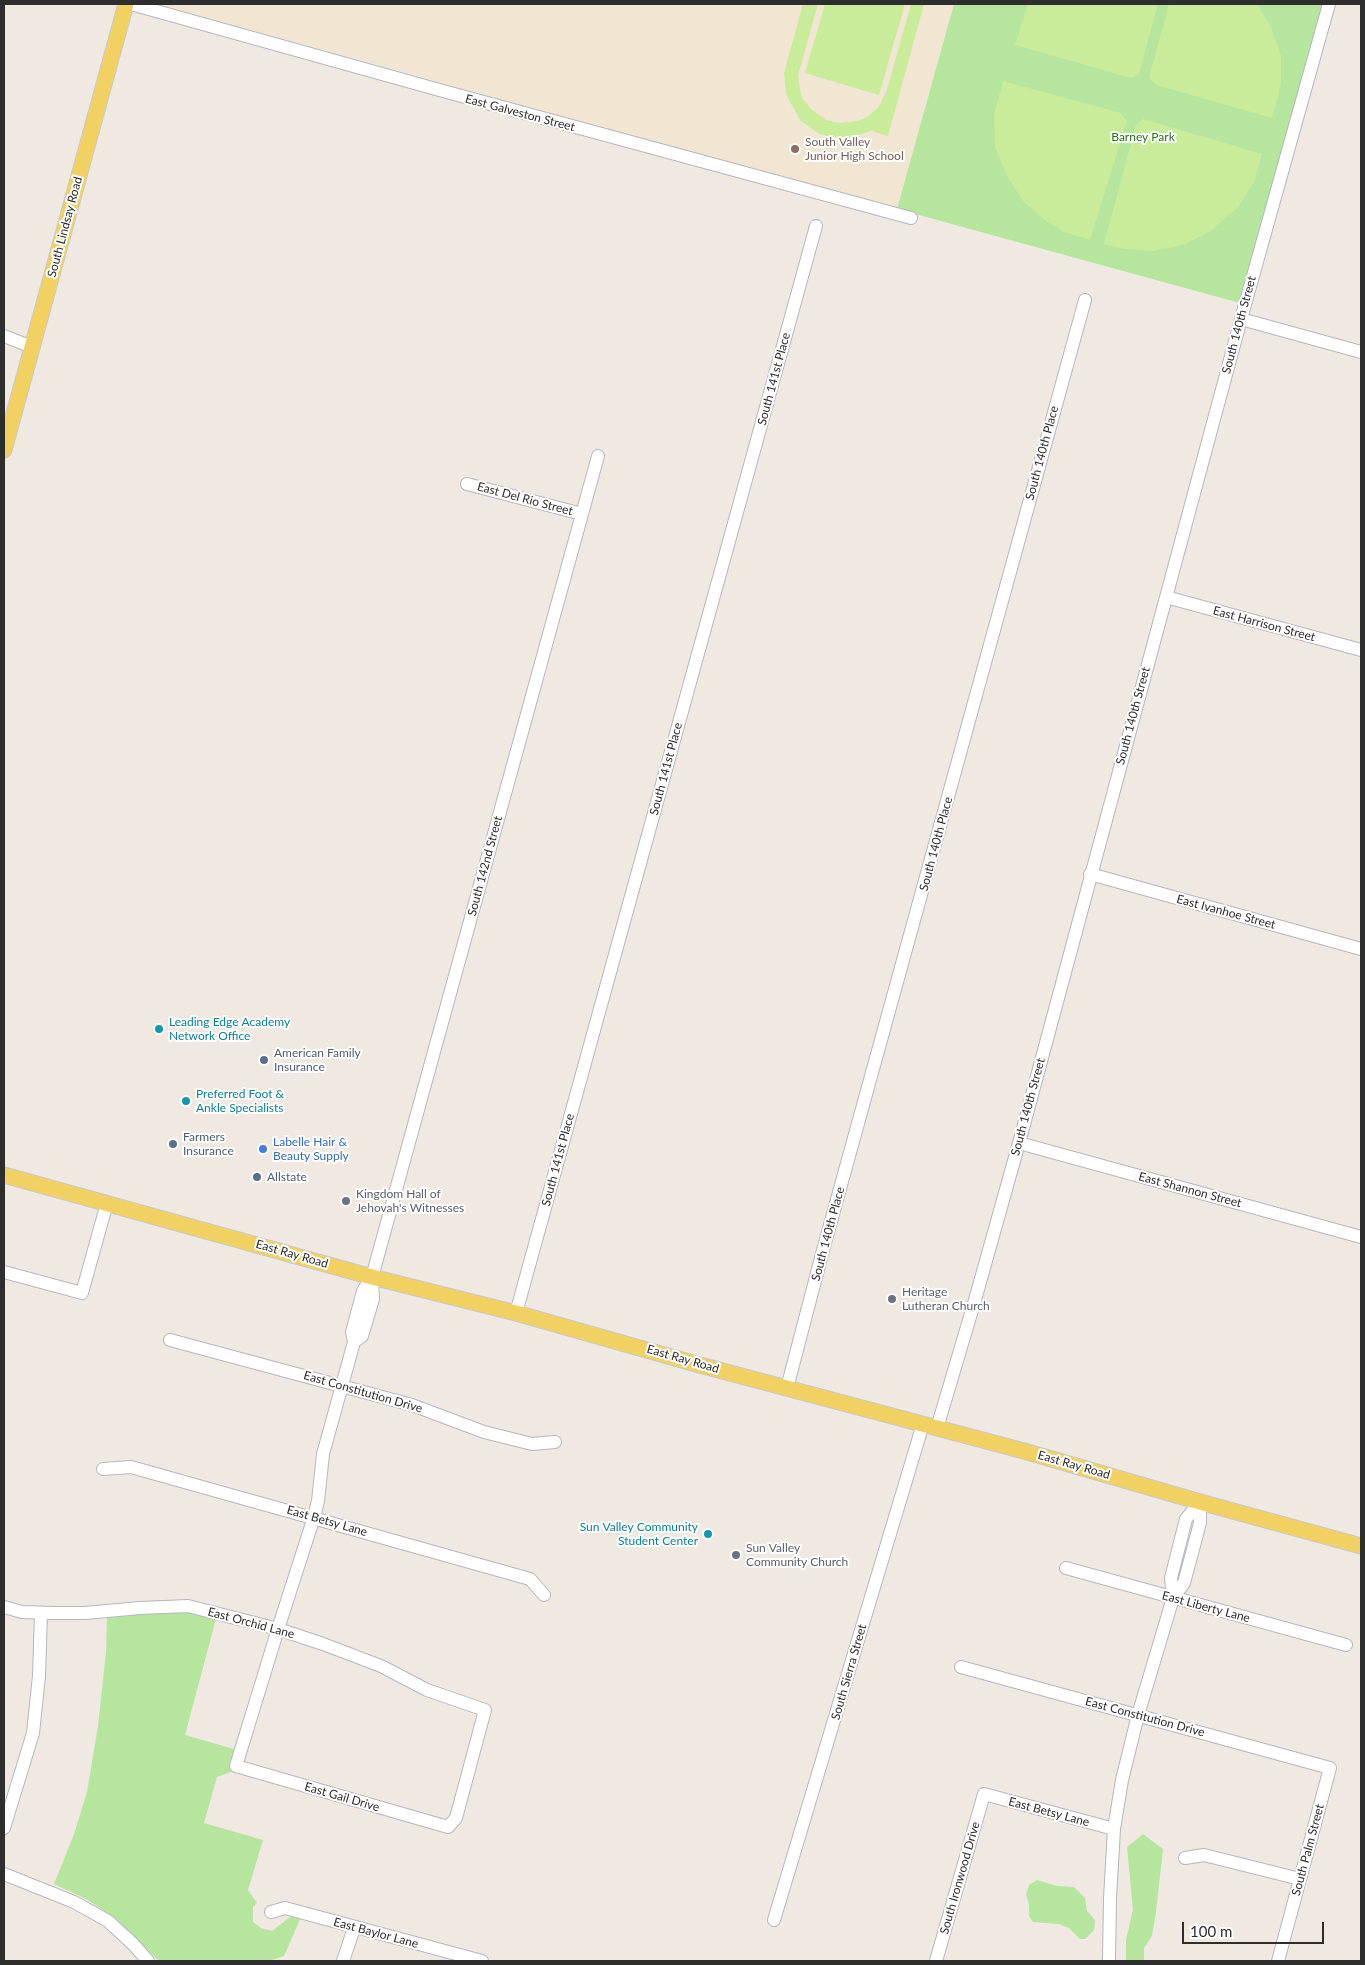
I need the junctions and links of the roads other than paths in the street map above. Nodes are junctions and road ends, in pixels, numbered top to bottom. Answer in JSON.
{"nodes":[{"id":1,"x":126,"y":4,"type":"edge"},
{"id":2,"x":130,"y":4,"type":"edge"},
{"id":3,"x":1329,"y":4,"type":"edge"},
{"id":4,"x":911,"y":218,"type":"dead end"},
{"id":5,"x":816,"y":226,"type":"dead end"},
{"id":6,"x":1085,"y":300,"type":"dead end"},
{"id":7,"x":1240,"y":319,"type":"junction"},
{"id":8,"x":4,"y":336,"type":"edge"},
{"id":9,"x":32,"y":347,"type":"junction"},
{"id":10,"x":1361,"y":352,"type":"edge"},
{"id":11,"x":4,"y":450,"type":"edge"},
{"id":12,"x":598,"y":456,"type":"dead end"},
{"id":13,"x":467,"y":484,"type":"dead end"},
{"id":14,"x":582,"y":514,"type":"junction"},
{"id":15,"x":1166,"y":597,"type":"junction"},
{"id":16,"x":1361,"y":650,"type":"edge"},
{"id":17,"x":1090,"y":874,"type":"junction"},
{"id":18,"x":1361,"y":949,"type":"edge"},
{"id":19,"x":1019,"y":1143,"type":"junction"},
{"id":20,"x":4,"y":1175,"type":"edge"},
{"id":21,"x":107,"y":1203,"type":"junction"},
{"id":22,"x":1361,"y":1237,"type":"edge"},
{"id":23,"x":4,"y":1272,"type":"edge"},
{"id":24,"x":372,"y":1277,"type":"junction"},
{"id":25,"x":516,"y":1313,"type":"junction"},
{"id":26,"x":170,"y":1340,"type":"dead end"},
{"id":27,"x":342,"y":1385,"type":"junction"},
{"id":28,"x":787,"y":1388,"type":"junction"},
{"id":29,"x":930,"y":1426,"type":"junction"},
{"id":30,"x":555,"y":1442,"type":"dead end"},
{"id":31,"x":103,"y":1469,"type":"dead end"},
{"id":32,"x":1200,"y":1502,"type":"junction"},
{"id":33,"x":314,"y":1517,"type":"junction"},
{"id":34,"x":1361,"y":1546,"type":"edge"},
{"id":35,"x":1066,"y":1568,"type":"dead end"},
{"id":36,"x":544,"y":1594,"type":"dead end"},
{"id":37,"x":1173,"y":1598,"type":"junction"},
{"id":38,"x":4,"y":1607,"type":"edge"},
{"id":39,"x":41,"y":1614,"type":"junction"},
{"id":40,"x":278,"y":1629,"type":"junction"},
{"id":41,"x":1346,"y":1645,"type":"dead end"},
{"id":42,"x":961,"y":1667,"type":"dead end"},
{"id":43,"x":1138,"y":1715,"type":"junction"},
{"id":44,"x":236,"y":1766,"type":"joint"},
{"id":45,"x":1330,"y":1768,"type":"joint"},
{"id":46,"x":984,"y":1794,"type":"joint"},
{"id":47,"x":4,"y":1828,"type":"edge"},
{"id":48,"x":448,"y":1828,"type":"joint"},
{"id":49,"x":1114,"y":1829,"type":"junction"},
{"id":50,"x":1185,"y":1858,"type":"dead end"},
{"id":51,"x":4,"y":1874,"type":"edge"},
{"id":52,"x":1300,"y":1879,"type":"junction"},
{"id":53,"x":271,"y":1912,"type":"dead end"},
{"id":54,"x":774,"y":1920,"type":"dead end"},
{"id":55,"x":354,"y":1928,"type":"junction"},
{"id":56,"x":466,"y":1959,"type":"edge"},
{"id":57,"x":148,"y":1961,"type":"edge"},
{"id":58,"x":343,"y":1961,"type":"edge"},
{"id":59,"x":482,"y":1961,"type":"edge"},
{"id":60,"x":936,"y":1961,"type":"edge"},
{"id":61,"x":1109,"y":1961,"type":"edge"},
{"id":62,"x":1278,"y":1961,"type":"edge"}],
"edges":[{"from":1,"to":9,"type":"main road","name":"South Lindsay Road"},
{"from":2,"to":4,"type":"street","name":"East Galveston Street"},
{"from":3,"to":7,"type":"street","name":"South 140th Street"},
{"from":5,"to":25,"type":"street","name":"South 141st Place"},
{"from":6,"to":28,"type":"street","name":"South 140th Place"},
{"from":7,"to":10,"type":"street"},
{"from":7,"to":15,"type":"street","name":"South 140th Street"},
{"from":8,"to":9,"type":"street"},
{"from":9,"to":11,"type":"main road","name":"South Lindsay Road"},
{"from":12,"to":14,"type":"street","name":"South 142nd Street"},
{"from":13,"to":14,"type":"street","name":"East Del Rio Street"},
{"from":14,"to":24,"type":"street","name":"South 142nd Street"},
{"from":15,"to":16,"type":"street","name":"East Harrison Street"},
{"from":15,"to":17,"type":"street","name":"South 140th Street"},
{"from":17,"to":18,"type":"street","name":"East Ivanhoe Street"},
{"from":17,"to":19,"type":"street","name":"South 140th Street"},
{"from":19,"to":22,"type":"street","name":"East Shannon Street"},
{"from":19,"to":29,"type":"street","name":"South 140th Street"},
{"from":20,"to":21,"type":"main road","name":"East Ray Road"},
{"from":21,"to":23,"type":"street"},
{"from":21,"to":24,"type":"main road","name":"East Ray Road"},
{"from":24,"to":25,"type":"main road","name":"East Ray Road"},
{"from":24,"to":27,"type":"street","name":"South 142nd Street"},
{"from":25,"to":28,"type":"main road","name":"East Ray Road"},
{"from":26,"to":27,"type":"street","name":"East Constitution Drive"},
{"from":27,"to":30,"type":"street","name":"East Constitution Drive"},
{"from":27,"to":33,"type":"street","name":"South 142nd Street"},
{"from":28,"to":29,"type":"main road","name":"East Ray Road"},
{"from":29,"to":32,"type":"main road","name":"East Ray Road"},
{"from":29,"to":54,"type":"street","name":"South Sierra Street"},
{"from":31,"to":33,"type":"street","name":"East Betsy Lane"},
{"from":32,"to":34,"type":"main road","name":"East Ray Road"},
{"from":32,"to":37,"type":"street"},
{"from":33,"to":36,"type":"street","name":"East Betsy Lane"},
{"from":33,"to":40,"type":"street","name":"South 142nd Street"},
{"from":35,"to":37,"type":"street","name":"East Liberty Lane"},
{"from":37,"to":41,"type":"street","name":"East Liberty Lane"},
{"from":37,"to":43,"type":"street"},
{"from":38,"to":39,"type":"street","name":"East Orchid Lane"},
{"from":39,"to":40,"type":"street","name":"East Orchid Lane"},
{"from":39,"to":47,"type":"street"},
{"from":40,"to":44,"type":"street","name":"South 142nd Street"},
{"from":40,"to":48,"type":"street","name":"East Orchid Lane"},
{"from":42,"to":43,"type":"street","name":"East Constitution Drive"},
{"from":43,"to":45,"type":"street","name":"East Constitution Drive"},
{"from":43,"to":49,"type":"street"},
{"from":44,"to":48,"type":"street","name":"East Gail Drive"},
{"from":45,"to":52,"type":"street","name":"South Palm Street"},
{"from":46,"to":49,"type":"street","name":"East Betsy Lane"},
{"from":46,"to":60,"type":"street","name":"South Ironwood Drive"},
{"from":49,"to":61,"type":"street"},
{"from":50,"to":52,"type":"street"},
{"from":51,"to":57,"type":"street"},
{"from":52,"to":62,"type":"street","name":"South Palm Street"},
{"from":53,"to":55,"type":"street","name":"East Baylor Lane"},
{"from":55,"to":56,"type":"street","name":"East Baylor Lane"},
{"from":55,"to":58,"type":"street"},
{"from":56,"to":59,"type":"street","name":"East Baylor Lane"}]}
